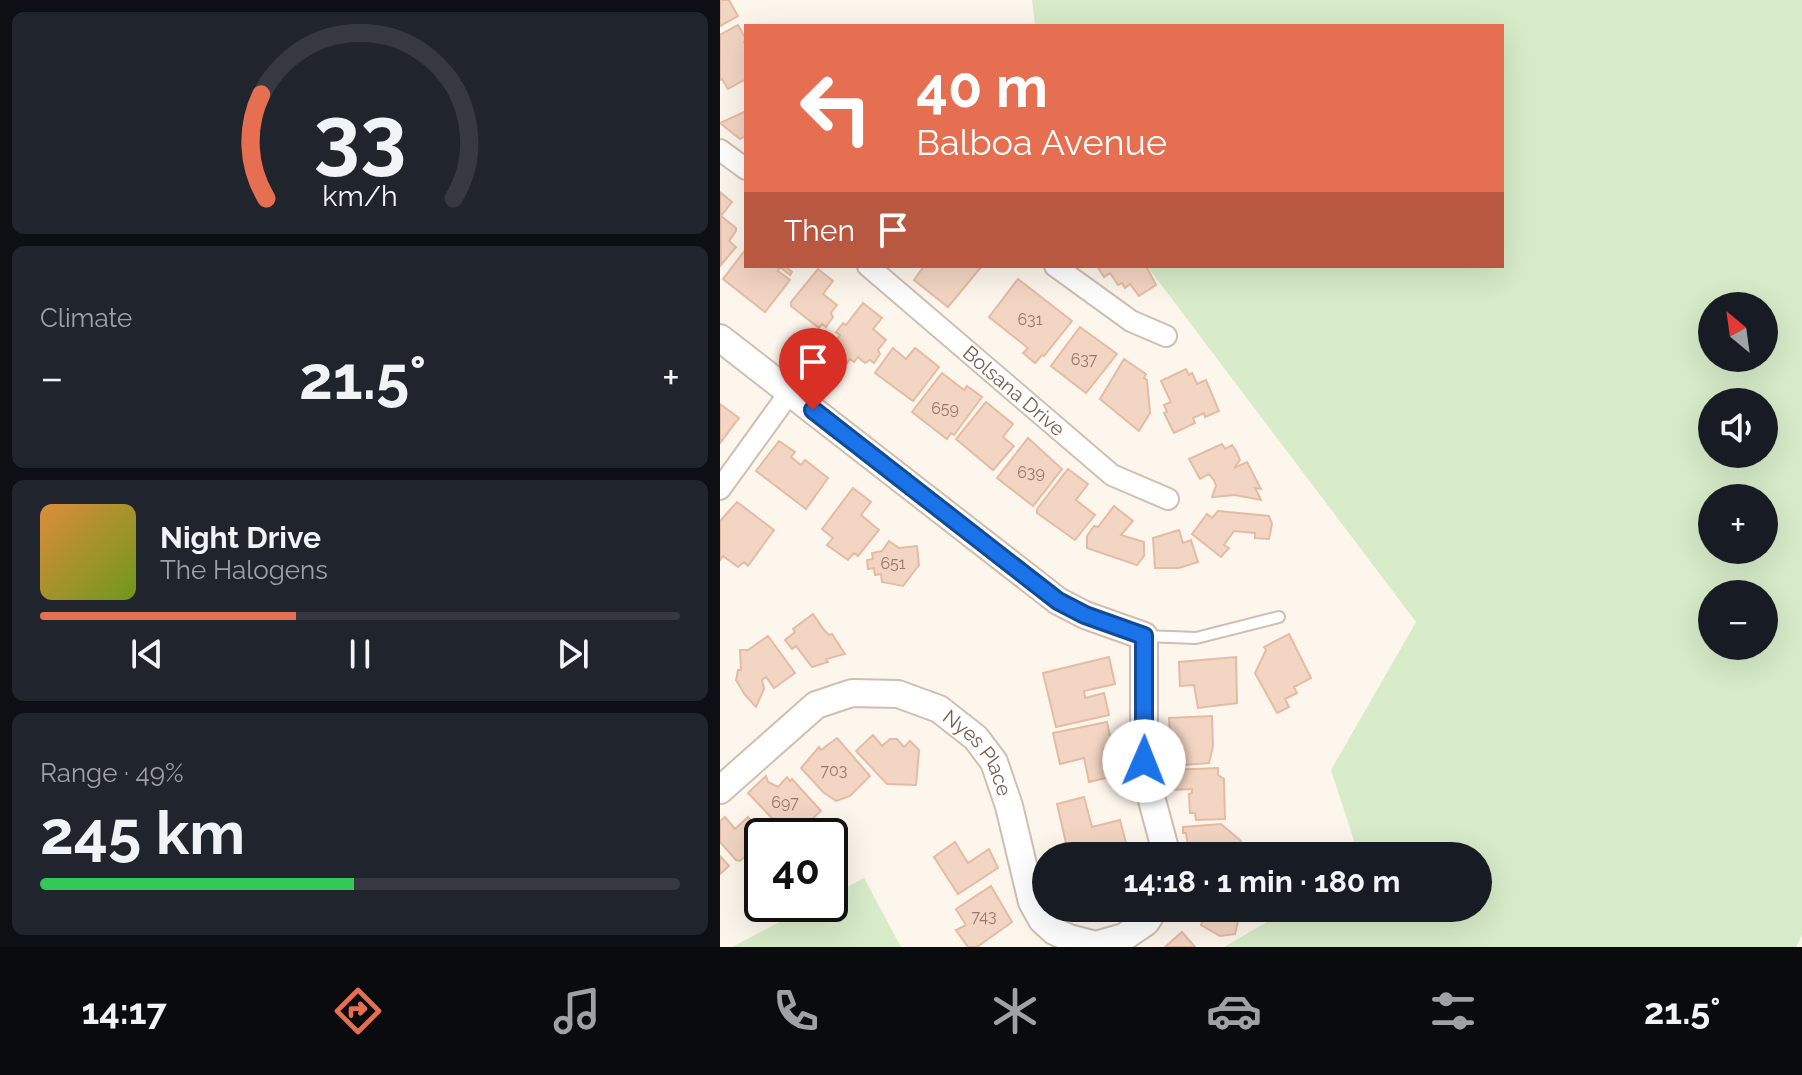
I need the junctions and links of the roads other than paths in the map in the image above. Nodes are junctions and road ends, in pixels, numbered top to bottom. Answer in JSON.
{"nodes":[{"id":1,"x":720,"y":150,"type":"edge"},
{"id":2,"x":744,"y":168,"type":"edge"},
{"id":3,"x":870,"y":268,"type":"edge"},
{"id":4,"x":1058,"y":268,"type":"edge"},
{"id":5,"x":1166,"y":336,"type":"dead end"},
{"id":6,"x":720,"y":338,"type":"edge"},
{"id":7,"x":790,"y":392,"type":"junction"},
{"id":8,"x":720,"y":489,"type":"edge"},
{"id":9,"x":1168,"y":499,"type":"dead end"},
{"id":10,"x":1279,"y":617,"type":"dead end"},
{"id":11,"x":1144,"y":636,"type":"junction"},
{"id":12,"x":720,"y":790,"type":"edge"},
{"id":13,"x":1163,"y":842,"type":"edge"},
{"id":14,"x":1032,"y":902,"type":"edge"},
{"id":15,"x":1044,"y":922,"type":"edge"},
{"id":16,"x":1146,"y":922,"type":"edge"}],
"edges":[{"from":1,"to":2,"type":"street"},
{"from":3,"to":9,"type":"street","name":"Bolsana Drive"},
{"from":4,"to":5,"type":"street"},
{"from":6,"to":7,"type":"street"},
{"from":7,"to":8,"type":"street"},
{"from":7,"to":11,"type":"street"},
{"from":10,"to":11,"type":"lane"},
{"from":11,"to":13,"type":"street"},
{"from":12,"to":14,"type":"street","name":"Nyes Place"},
{"from":15,"to":16,"type":"street","name":"Nyes Place"}]}
